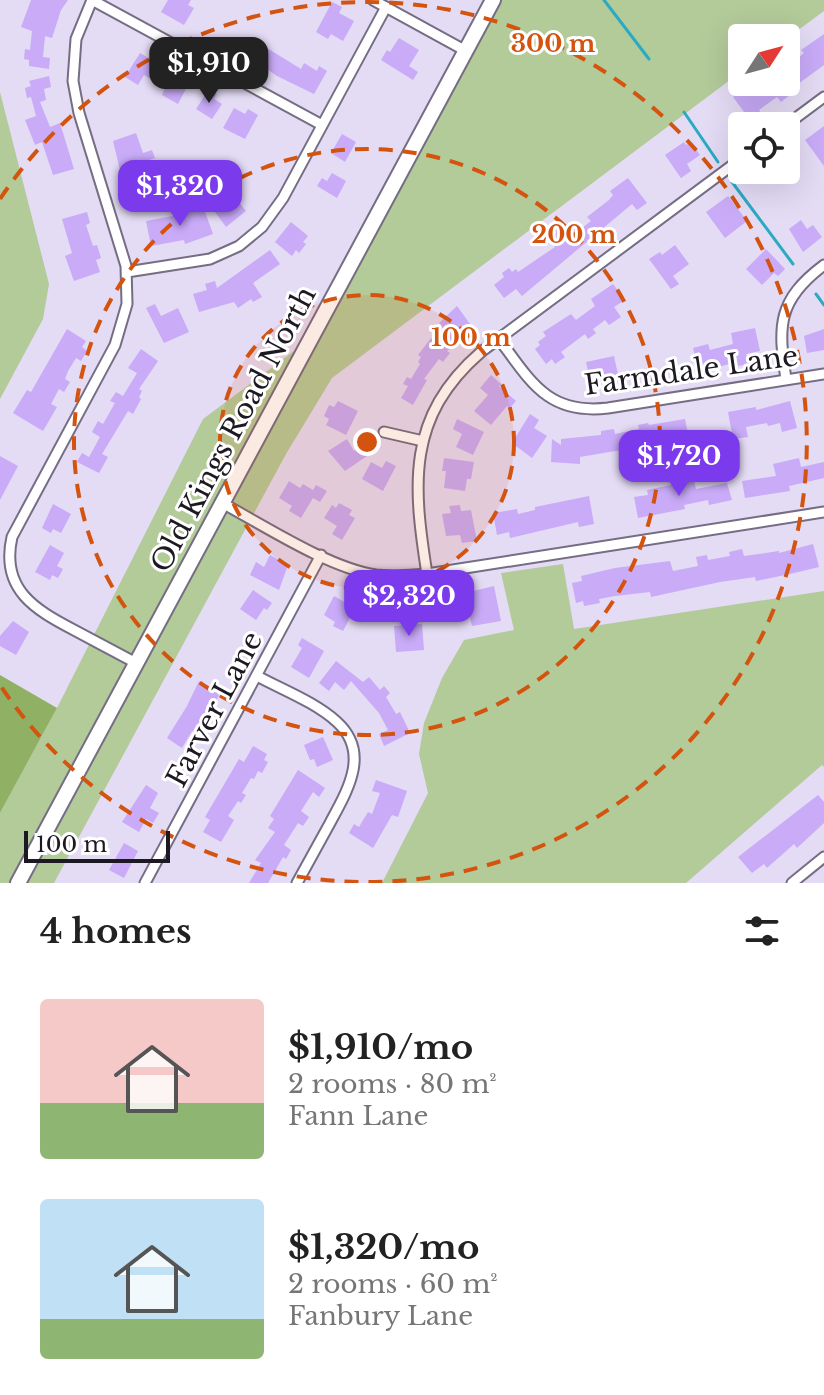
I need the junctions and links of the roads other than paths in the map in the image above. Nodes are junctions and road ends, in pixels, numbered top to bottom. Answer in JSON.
{"nodes":[{"id":1,"x":92,"y":0,"type":"edge"},
{"id":2,"x":373,"y":0,"type":"edge"},
{"id":3,"x":493,"y":0,"type":"edge"},
{"id":4,"x":386,"y":7,"type":"junction"},
{"id":5,"x":466,"y":51,"type":"junction"},
{"id":6,"x":824,"y":97,"type":"edge"},
{"id":7,"x":800,"y":115,"type":"edge"},
{"id":8,"x":322,"y":125,"type":"junction"},
{"id":9,"x":728,"y":168,"type":"edge"},
{"id":10,"x":824,"y":265,"type":"edge"},
{"id":11,"x":127,"y":272,"type":"junction"},
{"id":12,"x":499,"y":339,"type":"junction"},
{"id":13,"x":824,"y":374,"type":"edge"},
{"id":14,"x":786,"y":379,"type":"junction"},
{"id":15,"x":384,"y":432,"type":"dead end"},
{"id":16,"x":423,"y":441,"type":"junction"},
{"id":17,"x":222,"y":503,"type":"junction"},
{"id":18,"x":824,"y":512,"type":"edge"},
{"id":19,"x":321,"y":555,"type":"junction"},
{"id":20,"x":427,"y":574,"type":"junction"},
{"id":21,"x":136,"y":663,"type":"junction"},
{"id":22,"x":257,"y":676,"type":"junction"},
{"id":23,"x":824,"y":857,"type":"edge"},
{"id":24,"x":18,"y":883,"type":"edge"},
{"id":25,"x":145,"y":883,"type":"edge"},
{"id":26,"x":297,"y":883,"type":"edge"},
{"id":27,"x":792,"y":883,"type":"edge"}],
"edges":[{"from":1,"to":8,"type":"street"},
{"from":1,"to":11,"type":"street"},
{"from":2,"to":4,"type":"street"},
{"from":3,"to":5,"type":"street","name":"Old Kings Road North"},
{"from":4,"to":5,"type":"street"},
{"from":4,"to":8,"type":"street"},
{"from":5,"to":17,"type":"street","name":"Old Kings Road North"},
{"from":6,"to":7,"type":"street"},
{"from":8,"to":11,"type":"street"},
{"from":9,"to":12,"type":"street"},
{"from":10,"to":14,"type":"street"},
{"from":11,"to":21,"type":"street"},
{"from":12,"to":14,"type":"street","name":"Farmdale Lane"},
{"from":12,"to":16,"type":"street"},
{"from":13,"to":14,"type":"street","name":"Farmdale Lane"},
{"from":15,"to":16,"type":"street"},
{"from":16,"to":20,"type":"street"},
{"from":17,"to":19,"type":"street"},
{"from":17,"to":21,"type":"street","name":"Old Kings Road North"},
{"from":18,"to":20,"type":"street"},
{"from":19,"to":20,"type":"street"},
{"from":19,"to":22,"type":"street","name":"Farver Lane"},
{"from":21,"to":24,"type":"street","name":"Old Kings Road North"},
{"from":22,"to":25,"type":"street","name":"Farver Lane"},
{"from":22,"to":26,"type":"street"},
{"from":23,"to":27,"type":"street"}]}
